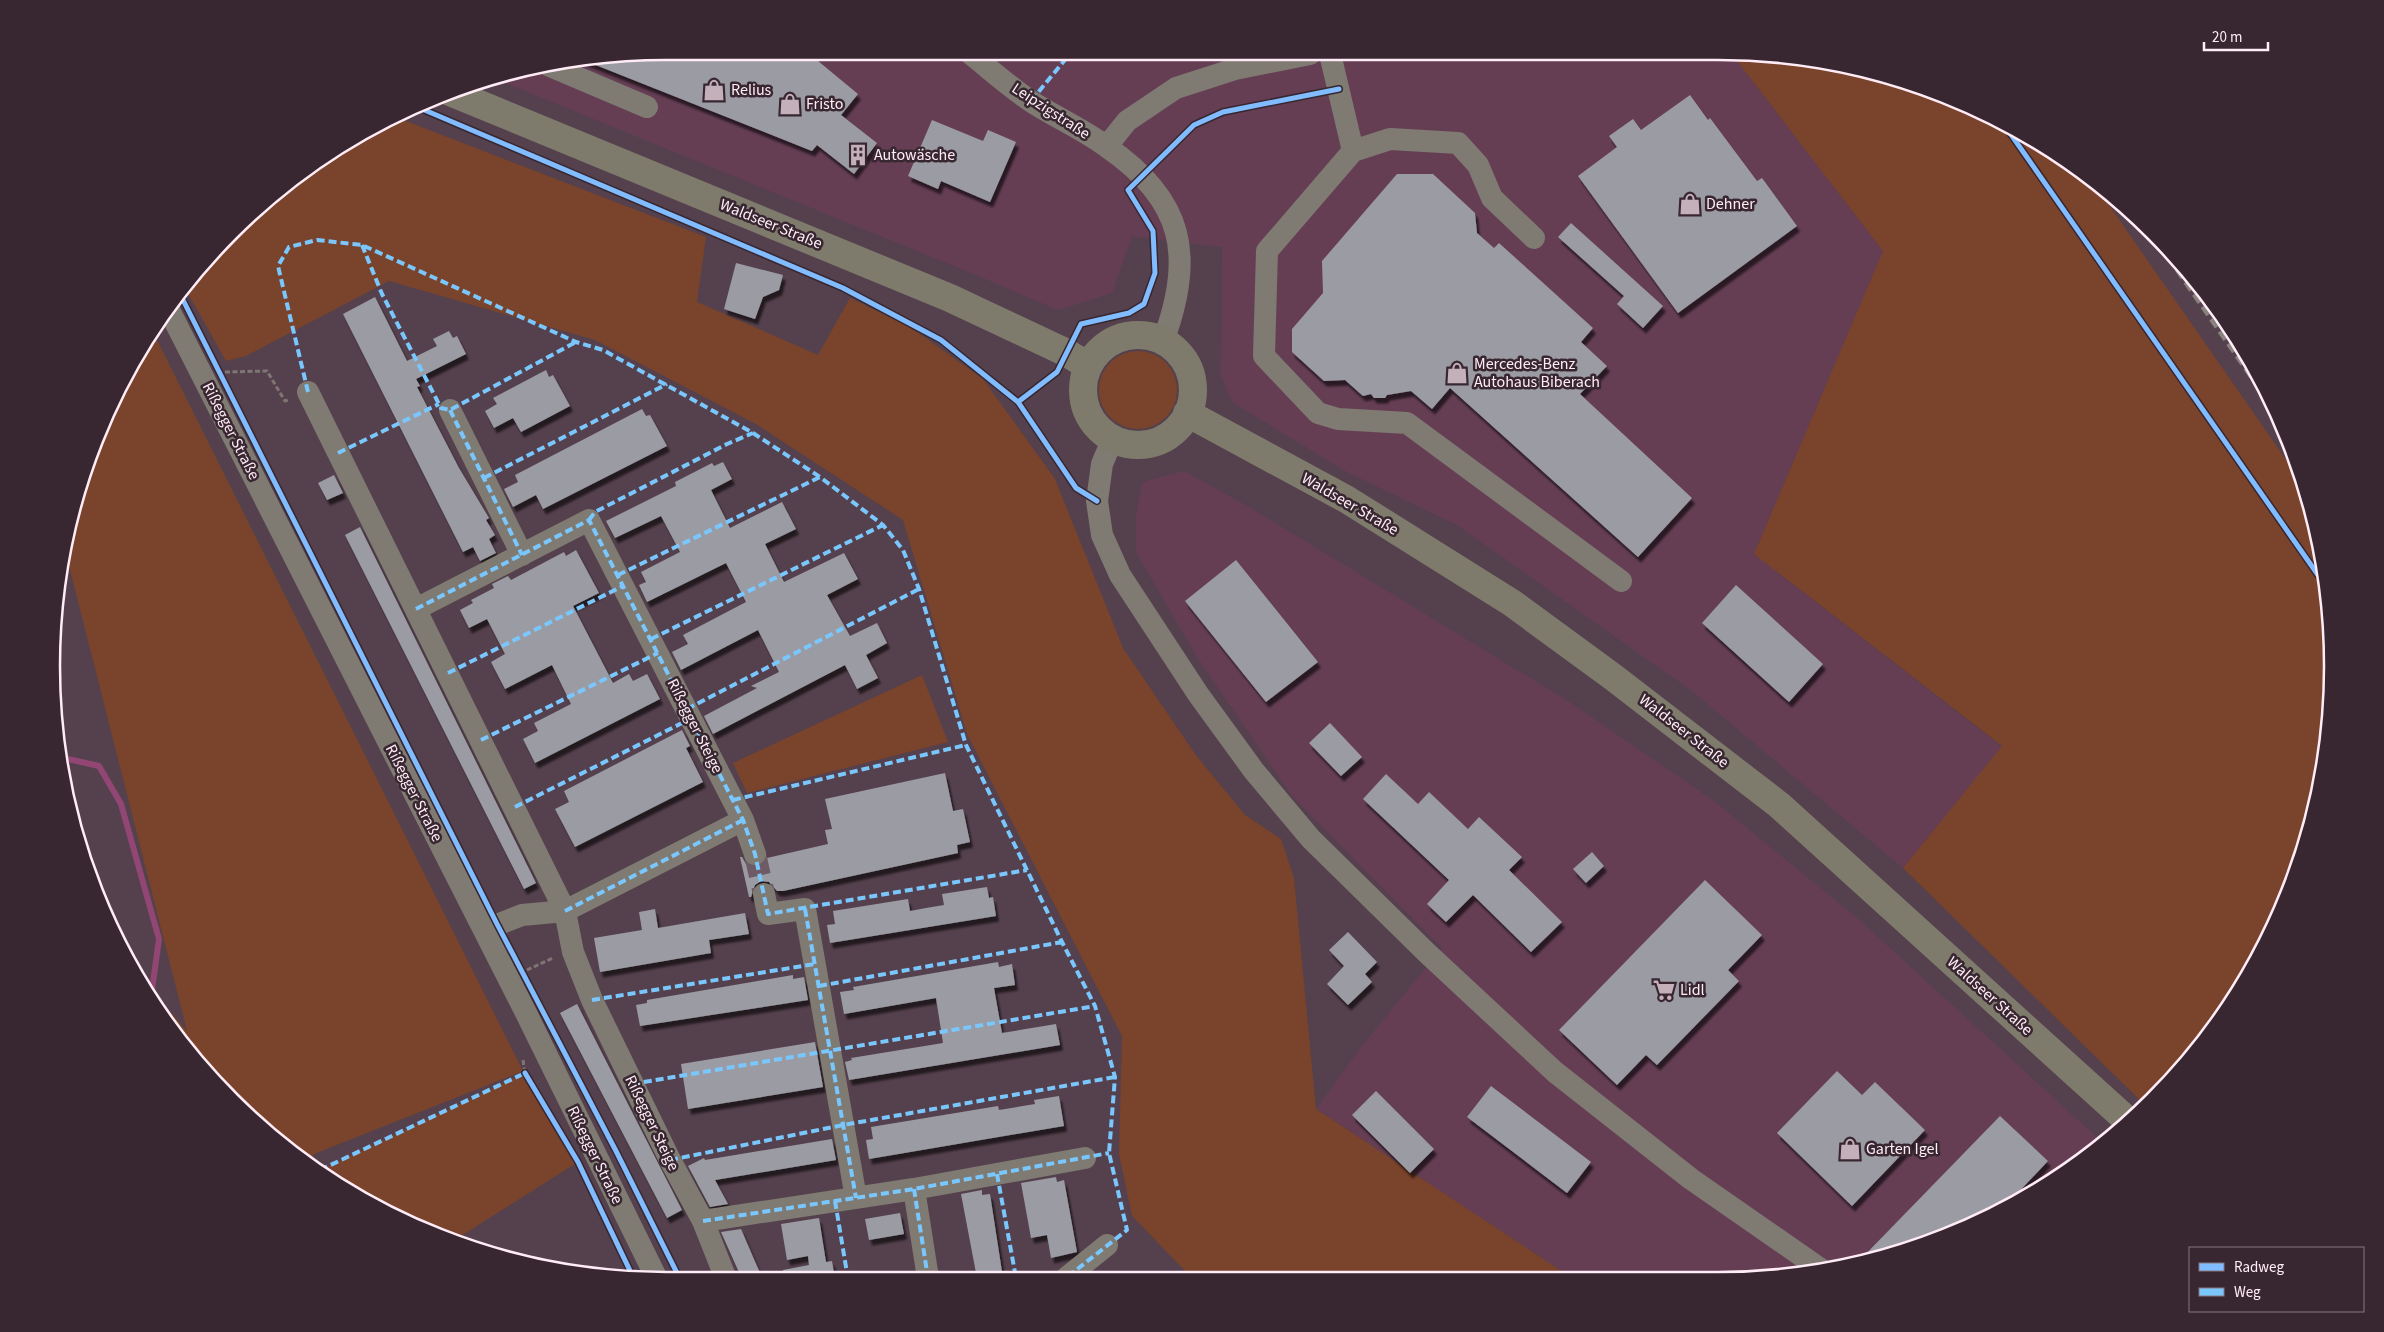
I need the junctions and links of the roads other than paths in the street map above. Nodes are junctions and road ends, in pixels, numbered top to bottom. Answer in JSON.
{"nodes":[{"id":1,"x":978,"y":60,"type":"edge"},
{"id":2,"x":1280,"y":60,"type":"edge"},
{"id":3,"x":1331,"y":60,"type":"edge"},
{"id":4,"x":560,"y":70,"type":"edge"},
{"id":5,"x":460,"y":96,"type":"edge"},
{"id":6,"x":647,"y":107,"type":"dead end"},
{"id":7,"x":1107,"y":146,"type":"junction"},
{"id":8,"x":1353,"y":151,"type":"junction"},
{"id":9,"x":1534,"y":238,"type":"dead end"},
{"id":10,"x":172,"y":315,"type":"edge"},
{"id":11,"x":1163,"y":341,"type":"junction"},
{"id":12,"x":1088,"y":366,"type":"junction"},
{"id":13,"x":308,"y":392,"type":"dead end"},
{"id":14,"x":450,"y":410,"type":"dead end"},
{"id":15,"x":1187,"y":413,"type":"junction"},
{"id":16,"x":1113,"y":438,"type":"junction"},
{"id":17,"x":522,"y":555,"type":"junction"},
{"id":18,"x":1621,"y":580,"type":"dead end"},
{"id":19,"x":416,"y":609,"type":"junction"},
{"id":20,"x":744,"y":820,"type":"junction"},
{"id":21,"x":755,"y":854,"type":"tunnel mouth"},
{"id":22,"x":764,"y":894,"type":"tunnel mouth"},
{"id":23,"x":565,"y":911,"type":"junction"},
{"id":24,"x":484,"y":930,"type":"junction"},
{"id":25,"x":2123,"y":1117,"type":"edge"},
{"id":26,"x":1085,"y":1158,"type":"dead end"},
{"id":27,"x":914,"y":1189,"type":"junction"},
{"id":28,"x":856,"y":1198,"type":"junction"},
{"id":29,"x":703,"y":1221,"type":"junction"},
{"id":30,"x":1107,"y":1245,"type":"dead end"},
{"id":31,"x":1813,"y":1264,"type":"edge"},
{"id":32,"x":652,"y":1272,"type":"edge"},
{"id":33,"x":723,"y":1272,"type":"edge"},
{"id":34,"x":927,"y":1272,"type":"edge"},
{"id":35,"x":1073,"y":1272,"type":"edge"}],
"edges":[{"from":1,"to":7,"type":"street","name":"Leipzigstraße"},
{"from":2,"to":7,"type":"street","name":"Leipzigstraße"},
{"from":3,"to":8,"type":"street"},
{"from":4,"to":6,"type":"street"},
{"from":5,"to":12,"type":"main road","name":"Waldseer Straße"},
{"from":7,"to":11,"type":"street","name":"Leipzigstraße"},
{"from":8,"to":9,"type":"street"},
{"from":8,"to":18,"type":"street"},
{"from":10,"to":24,"type":"street","name":"Rißegger Straße"},
{"from":11,"to":12,"type":"main road"},
{"from":11,"to":15,"type":"main road"},
{"from":12,"to":16,"type":"main road"},
{"from":13,"to":19,"type":"street"},
{"from":14,"to":17,"type":"street"},
{"from":15,"to":16,"type":"main road"},
{"from":15,"to":25,"type":"main road","name":"Waldseer Straße"},
{"from":16,"to":31,"type":"street"},
{"from":17,"to":19,"type":"street","name":"Rißegger Steige"},
{"from":17,"to":20,"type":"street","name":"Rißegger Steige"},
{"from":19,"to":23,"type":"street","name":"Rißegger Steige"},
{"from":20,"to":21,"type":"street"},
{"from":20,"to":23,"type":"street"},
{"from":22,"to":28,"type":"street"},
{"from":23,"to":24,"type":"street"},
{"from":23,"to":29,"type":"street","name":"Rißegger Steige"},
{"from":24,"to":32,"type":"street","name":"Rißegger Straße"},
{"from":26,"to":27,"type":"street"},
{"from":27,"to":28,"type":"street"},
{"from":27,"to":34,"type":"street"},
{"from":28,"to":29,"type":"street"},
{"from":29,"to":33,"type":"street","name":"Rißegger Steige"},
{"from":30,"to":35,"type":"street"}]}
